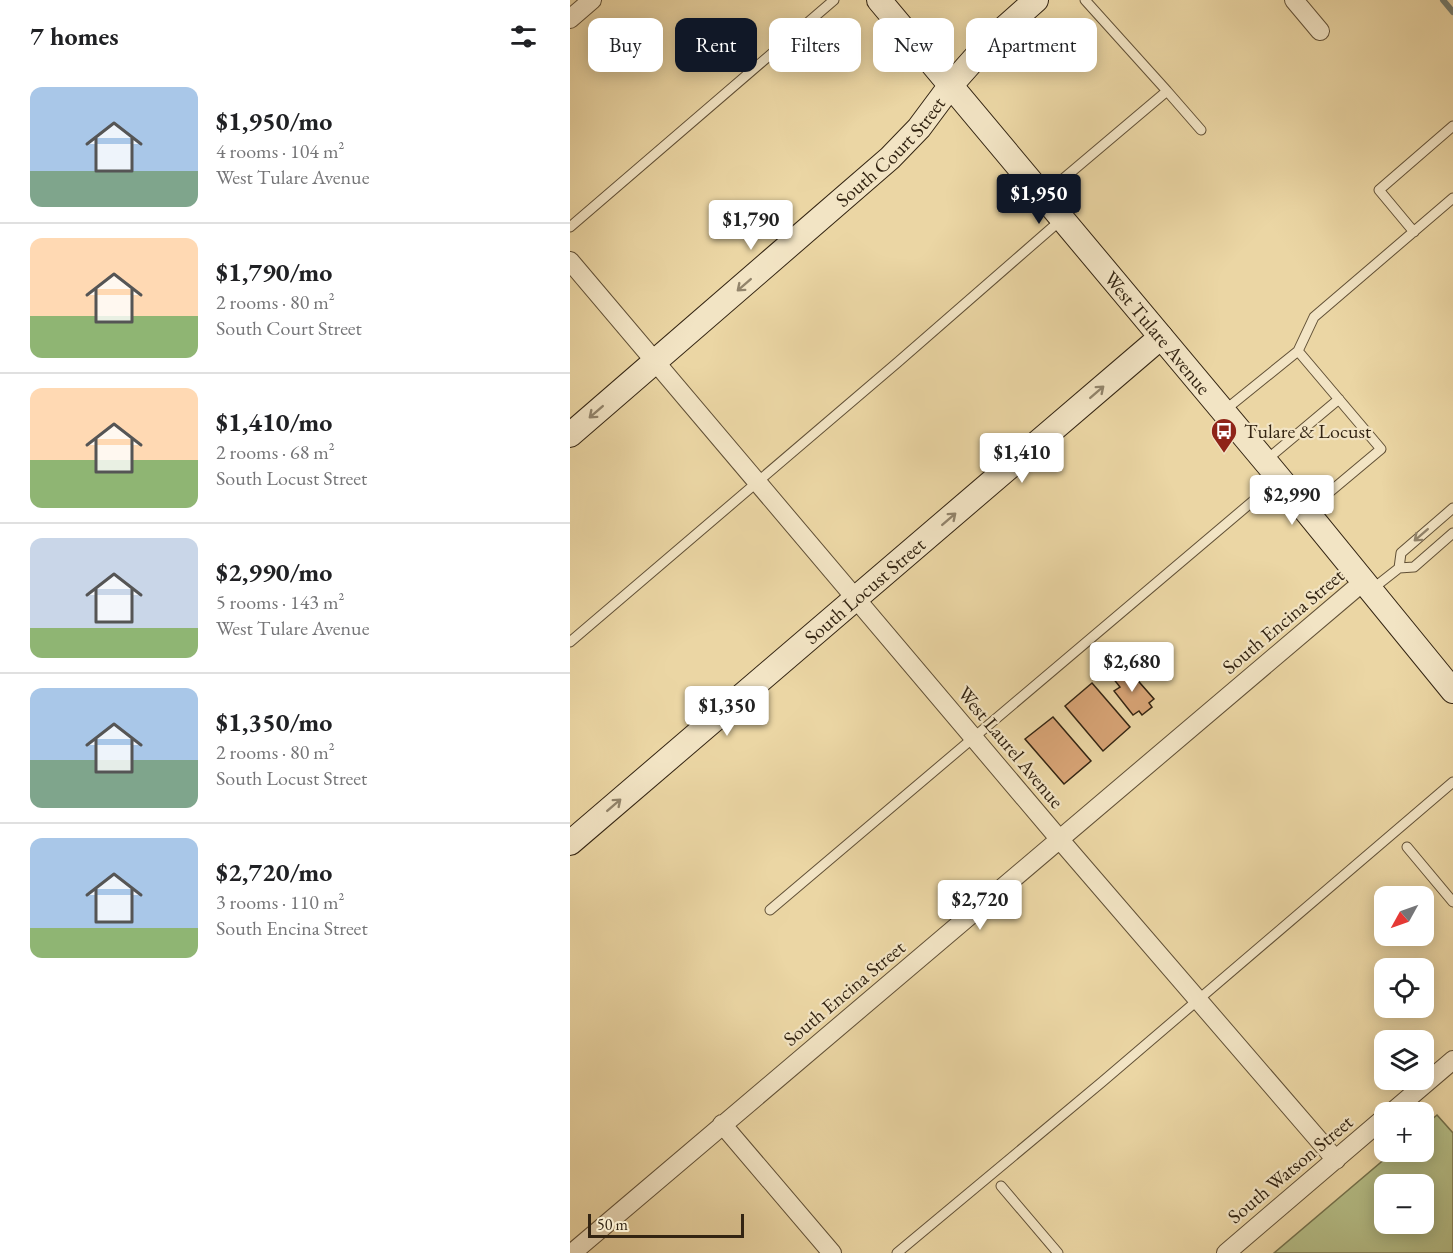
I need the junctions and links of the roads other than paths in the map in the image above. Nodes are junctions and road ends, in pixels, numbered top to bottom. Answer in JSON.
{"nodes":[{"id":1,"x":592,"y":0,"type":"edge"},
{"id":2,"x":834,"y":0,"type":"edge"},
{"id":3,"x":879,"y":0,"type":"edge"},
{"id":4,"x":1036,"y":0,"type":"edge"},
{"id":5,"x":1086,"y":0,"type":"edge"},
{"id":6,"x":1294,"y":0,"type":"edge"},
{"id":7,"x":570,"y":19,"type":"edge"},
{"id":8,"x":1320,"y":31,"type":"dead end"},
{"id":9,"x":951,"y":85,"type":"junction"},
{"id":10,"x":1167,"y":91,"type":"junction"},
{"id":11,"x":1453,"y":126,"type":"edge"},
{"id":12,"x":1201,"y":130,"type":"dead end"},
{"id":13,"x":1043,"y":197,"type":"junction"},
{"id":14,"x":1453,"y":198,"type":"edge"},
{"id":15,"x":1062,"y":219,"type":"junction"},
{"id":16,"x":570,"y":227,"type":"edge"},
{"id":17,"x":1414,"y":232,"type":"junction"},
{"id":18,"x":570,"y":261,"type":"edge"},
{"id":19,"x":1161,"y":337,"type":"junction"},
{"id":20,"x":1298,"y":351,"type":"junction"},
{"id":21,"x":656,"y":361,"type":"junction"},
{"id":22,"x":1339,"y":399,"type":"junction"},
{"id":23,"x":1223,"y":411,"type":"junction"},
{"id":24,"x":570,"y":435,"type":"edge"},
{"id":25,"x":1272,"y":470,"type":"junction"},
{"id":26,"x":758,"y":481,"type":"junction"},
{"id":27,"x":1453,"y":508,"type":"edge"},
{"id":28,"x":1307,"y":511,"type":"junction"},
{"id":29,"x":1453,"y":533,"type":"edge"},
{"id":30,"x":1399,"y":568,"type":"junction"},
{"id":31,"x":1368,"y":586,"type":"junction"},
{"id":32,"x":856,"y":598,"type":"junction"},
{"id":33,"x":570,"y":642,"type":"edge"},
{"id":34,"x":1453,"y":691,"type":"edge"},
{"id":35,"x":974,"y":738,"type":"junction"},
{"id":36,"x":1453,"y":782,"type":"edge"},
{"id":37,"x":1060,"y":841,"type":"junction"},
{"id":38,"x":570,"y":843,"type":"edge"},
{"id":39,"x":1407,"y":847,"type":"dead end"},
{"id":40,"x":1453,"y":902,"type":"edge"},
{"id":41,"x":770,"y":910,"type":"dead end"},
{"id":42,"x":1198,"y":999,"type":"junction"},
{"id":43,"x":1453,"y":1060,"type":"edge"},
{"id":44,"x":1404,"y":1102,"type":"edge"},
{"id":45,"x":722,"y":1125,"type":"junction"},
{"id":46,"x":1374,"y":1127,"type":"edge"},
{"id":47,"x":1336,"y":1160,"type":"junction"},
{"id":48,"x":1001,"y":1186,"type":"dead end"},
{"id":49,"x":572,"y":1253,"type":"edge"},
{"id":50,"x":832,"y":1253,"type":"edge"},
{"id":51,"x":897,"y":1253,"type":"edge"},
{"id":52,"x":1058,"y":1253,"type":"edge"},
{"id":53,"x":1226,"y":1253,"type":"edge"}],
"edges":[{"from":1,"to":7,"type":"street"},
{"from":2,"to":16,"type":"lane"},
{"from":3,"to":9,"type":"street","name":"West Tulare Avenue"},
{"from":4,"to":9,"type":"street","name":"South Court Street"},
{"from":5,"to":10,"type":"lane"},
{"from":6,"to":8,"type":"street"},
{"from":9,"to":13,"type":"street","name":"West Tulare Avenue"},
{"from":9,"to":21,"type":"street","name":"South Court Street","one_way":true},
{"from":10,"to":12,"type":"lane"},
{"from":10,"to":13,"type":"lane"},
{"from":11,"to":17,"type":"lane"},
{"from":13,"to":15,"type":"street","name":"West Tulare Avenue"},
{"from":14,"to":17,"type":"lane"},
{"from":15,"to":19,"type":"street","name":"West Tulare Avenue"},
{"from":15,"to":26,"type":"lane"},
{"from":17,"to":20,"type":"lane"},
{"from":18,"to":21,"type":"street","name":"West Laurel Avenue"},
{"from":19,"to":23,"type":"street","name":"West Tulare Avenue"},
{"from":32,"to":19,"type":"street","name":"South Locust Street","one_way":true},
{"from":20,"to":22,"type":"lane"},
{"from":20,"to":23,"type":"lane"},
{"from":21,"to":24,"type":"street","name":"South Court Street","one_way":true},
{"from":21,"to":26,"type":"street","name":"West Laurel Avenue"},
{"from":22,"to":25,"type":"lane"},
{"from":22,"to":28,"type":"lane"},
{"from":23,"to":25,"type":"street","name":"West Tulare Avenue"},
{"from":25,"to":28,"type":"street","name":"West Tulare Avenue"},
{"from":25,"to":35,"type":"lane"},
{"from":26,"to":32,"type":"street","name":"West Laurel Avenue"},
{"from":26,"to":33,"type":"lane"},
{"from":27,"to":30,"type":"lane","one_way":true},
{"from":28,"to":31,"type":"street","name":"West Tulare Avenue"},
{"from":29,"to":30,"type":"lane"},
{"from":30,"to":31,"type":"lane"},
{"from":31,"to":34,"type":"street","name":"West Tulare Avenue"},
{"from":31,"to":37,"type":"street","name":"South Encina Street"},
{"from":32,"to":35,"type":"street","name":"West Laurel Avenue"},
{"from":38,"to":32,"type":"street","name":"South Locust Street","one_way":true},
{"from":35,"to":37,"type":"street","name":"West Laurel Avenue"},
{"from":35,"to":41,"type":"lane"},
{"from":36,"to":42,"type":"lane"},
{"from":37,"to":42,"type":"street","name":"West Laurel Avenue"},
{"from":37,"to":45,"type":"street","name":"South Encina Street"},
{"from":39,"to":40,"type":"lane"},
{"from":42,"to":47,"type":"street","name":"West Laurel Avenue"},
{"from":42,"to":51,"type":"lane"},
{"from":43,"to":44,"type":"street"},
{"from":45,"to":49,"type":"street","name":"South Encina Street"},
{"from":45,"to":50,"type":"street"},
{"from":46,"to":47,"type":"street","name":"South Watson Street"},
{"from":47,"to":53,"type":"street","name":"South Watson Street"},
{"from":48,"to":52,"type":"lane"}]}
